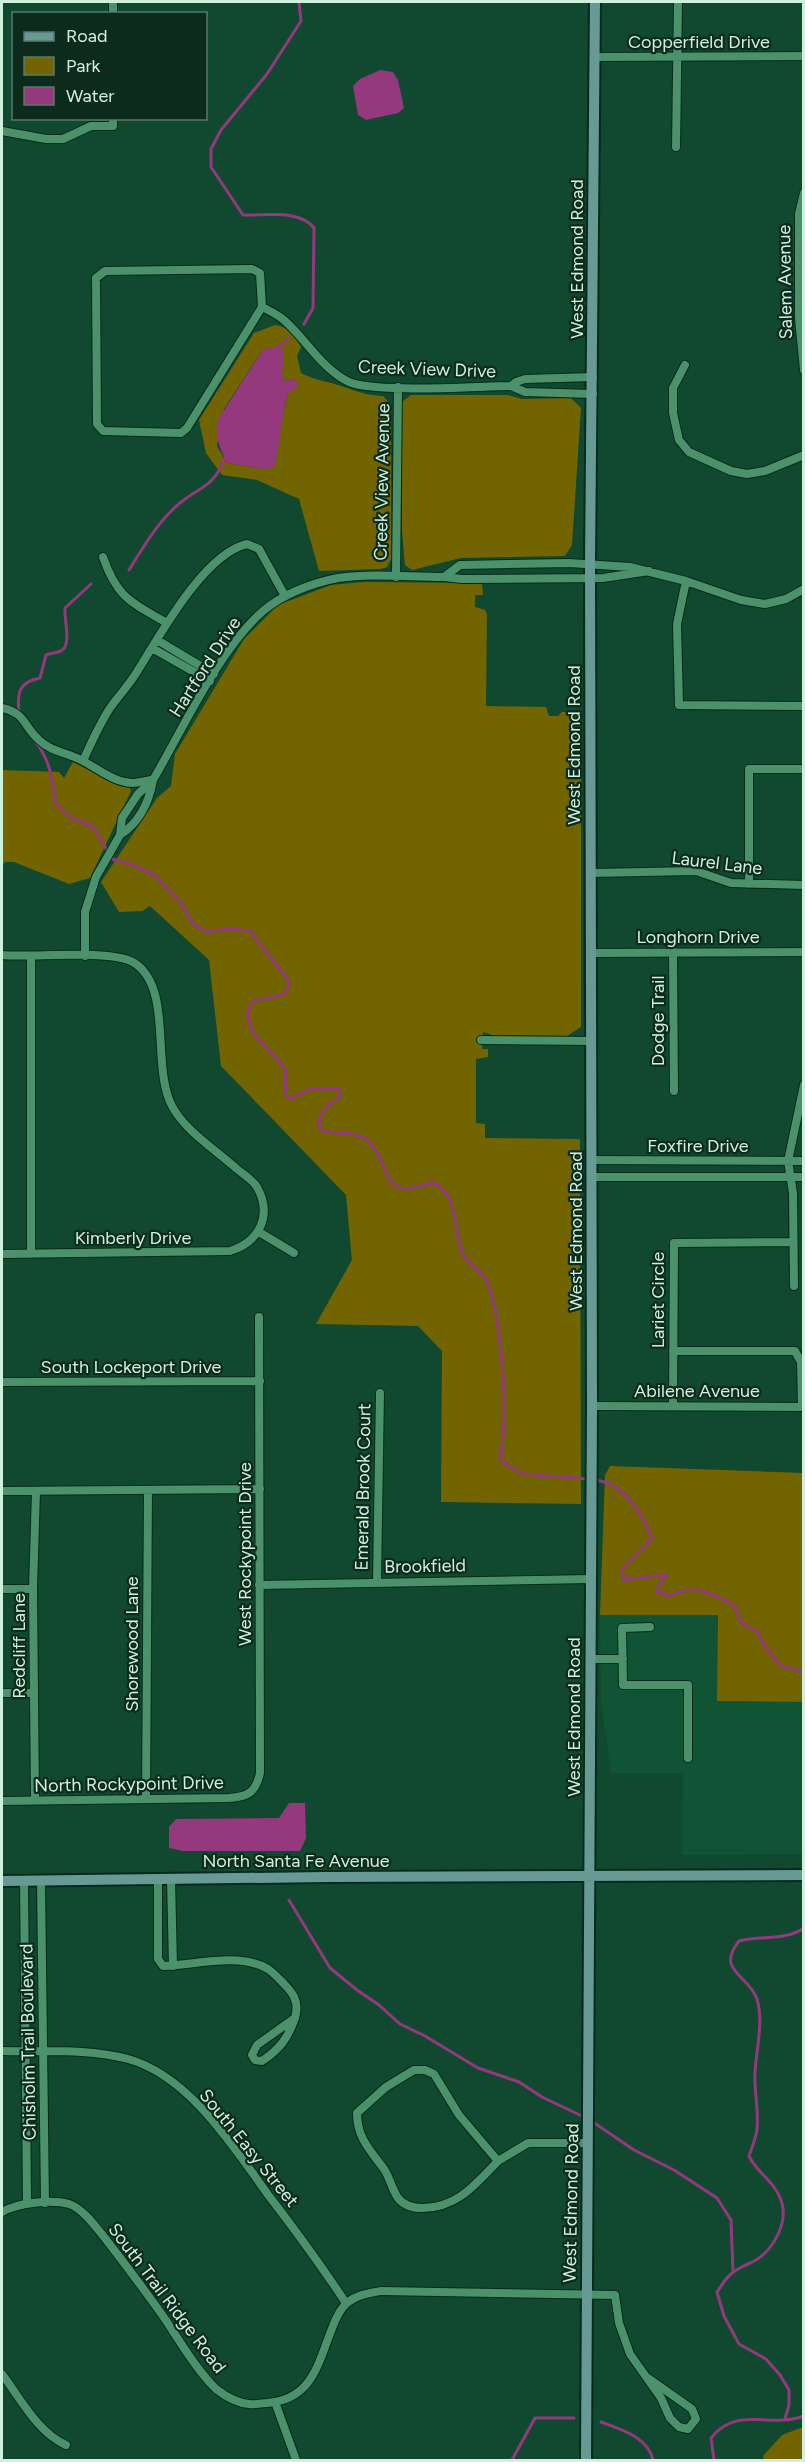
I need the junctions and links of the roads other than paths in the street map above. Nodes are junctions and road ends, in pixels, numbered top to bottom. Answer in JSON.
{"nodes":[{"id":1,"x":595,"y":2,"type":"edge"},
{"id":2,"x":678,"y":2,"type":"edge"},
{"id":3,"x":804,"y":56,"type":"edge"},
{"id":4,"x":595,"y":57,"type":"junction"},
{"id":5,"x":676,"y":57,"type":"junction"},
{"id":6,"x":113,"y":122,"type":"edge"},
{"id":7,"x":2,"y":130,"type":"edge"},
{"id":8,"x":676,"y":147,"type":"dead end"},
{"id":9,"x":804,"y":193,"type":"edge"},
{"id":10,"x":262,"y":307,"type":"junction"},
{"id":11,"x":685,"y":365,"type":"dead end"},
{"id":12,"x":804,"y":370,"type":"edge"},
{"id":13,"x":592,"y":377,"type":"junction"},
{"id":14,"x":511,"y":386,"type":"junction"},
{"id":15,"x":398,"y":387,"type":"junction"},
{"id":16,"x":593,"y":394,"type":"junction"},
{"id":17,"x":804,"y":455,"type":"edge"},
{"id":18,"x":103,"y":557,"type":"dead end"},
{"id":19,"x":590,"y":564,"type":"junction"},
{"id":20,"x":649,"y":571,"type":"junction"},
{"id":21,"x":396,"y":577,"type":"junction"},
{"id":22,"x":444,"y":577,"type":"junction"},
{"id":23,"x":590,"y":578,"type":"junction"},
{"id":24,"x":686,"y":581,"type":"junction"},
{"id":25,"x":804,"y":589,"type":"edge"},
{"id":26,"x":285,"y":596,"type":"junction"},
{"id":27,"x":167,"y":622,"type":"junction"},
{"id":28,"x":157,"y":640,"type":"junction"},
{"id":29,"x":152,"y":648,"type":"junction"},
{"id":30,"x":212,"y":678,"type":"junction"},
{"id":31,"x":804,"y":706,"type":"edge"},
{"id":32,"x":2,"y":708,"type":"edge"},
{"id":33,"x":83,"y":761,"type":"junction"},
{"id":34,"x":804,"y":770,"type":"edge"},
{"id":35,"x":153,"y":780,"type":"junction"},
{"id":36,"x":120,"y":835,"type":"junction"},
{"id":37,"x":591,"y":873,"type":"junction"},
{"id":38,"x":749,"y":884,"type":"junction"},
{"id":39,"x":804,"y":885,"type":"edge"},
{"id":40,"x":673,"y":952,"type":"junction"},
{"id":41,"x":804,"y":952,"type":"edge"},
{"id":42,"x":592,"y":954,"type":"junction"},
{"id":43,"x":2,"y":956,"type":"edge"},
{"id":44,"x":85,"y":956,"type":"junction"},
{"id":45,"x":31,"y":957,"type":"junction"},
{"id":46,"x":481,"y":1040,"type":"dead end"},
{"id":47,"x":592,"y":1041,"type":"junction"},
{"id":48,"x":804,"y":1085,"type":"edge"},
{"id":49,"x":674,"y":1091,"type":"dead end"},
{"id":50,"x":593,"y":1160,"type":"junction"},
{"id":51,"x":788,"y":1161,"type":"junction"},
{"id":52,"x":804,"y":1161,"type":"edge"},
{"id":53,"x":593,"y":1177,"type":"junction"},
{"id":54,"x":790,"y":1177,"type":"junction"},
{"id":55,"x":804,"y":1177,"type":"edge"},
{"id":56,"x":259,"y":1232,"type":"junction"},
{"id":57,"x":793,"y":1242,"type":"junction"},
{"id":58,"x":294,"y":1253,"type":"dead end"},
{"id":59,"x":2,"y":1254,"type":"edge"},
{"id":60,"x":31,"y":1254,"type":"junction"},
{"id":61,"x":794,"y":1286,"type":"dead end"},
{"id":62,"x":259,"y":1317,"type":"dead end"},
{"id":63,"x":673,"y":1352,"type":"junction"},
{"id":64,"x":2,"y":1382,"type":"edge"},
{"id":65,"x":260,"y":1382,"type":"junction"},
{"id":66,"x":380,"y":1393,"type":"dead end"},
{"id":67,"x":592,"y":1406,"type":"junction"},
{"id":68,"x":673,"y":1406,"type":"junction"},
{"id":69,"x":802,"y":1407,"type":"edge"},
{"id":70,"x":148,"y":1490,"type":"junction"},
{"id":71,"x":260,"y":1490,"type":"junction"},
{"id":72,"x":2,"y":1491,"type":"edge"},
{"id":73,"x":36,"y":1491,"type":"junction"},
{"id":74,"x":590,"y":1579,"type":"junction"},
{"id":75,"x":377,"y":1581,"type":"junction"},
{"id":76,"x":259,"y":1585,"type":"junction"},
{"id":77,"x":2,"y":1589,"type":"edge"},
{"id":78,"x":33,"y":1589,"type":"junction"},
{"id":79,"x":650,"y":1627,"type":"dead end"},
{"id":80,"x":590,"y":1659,"type":"junction"},
{"id":81,"x":623,"y":1659,"type":"junction"},
{"id":82,"x":2,"y":1693,"type":"edge"},
{"id":83,"x":34,"y":1693,"type":"junction"},
{"id":84,"x":688,"y":1758,"type":"dead end"},
{"id":85,"x":255,"y":1790,"type":"joint"},
{"id":86,"x":146,"y":1798,"type":"junction"},
{"id":87,"x":35,"y":1800,"type":"junction"},
{"id":88,"x":2,"y":1801,"type":"edge"},
{"id":89,"x":804,"y":1875,"type":"edge"},
{"id":90,"x":591,"y":1876,"type":"junction"},
{"id":91,"x":158,"y":1878,"type":"junction"},
{"id":92,"x":171,"y":1878,"type":"junction"},
{"id":93,"x":2,"y":1881,"type":"edge"},
{"id":94,"x":24,"y":1881,"type":"junction"},
{"id":95,"x":41,"y":1881,"type":"junction"},
{"id":96,"x":173,"y":1966,"type":"junction"},
{"id":97,"x":295,"y":2018,"type":"junction"},
{"id":98,"x":2,"y":2051,"type":"edge"},
{"id":99,"x":25,"y":2051,"type":"junction"},
{"id":100,"x":44,"y":2052,"type":"junction"},
{"id":101,"x":588,"y":2143,"type":"junction"},
{"id":102,"x":498,"y":2161,"type":"junction"},
{"id":103,"x":45,"y":2203,"type":"junction"},
{"id":104,"x":27,"y":2204,"type":"junction"},
{"id":105,"x":2,"y":2212,"type":"edge"},
{"id":106,"x":587,"y":2294,"type":"junction"},
{"id":107,"x":346,"y":2303,"type":"junction"},
{"id":108,"x":2,"y":2374,"type":"edge"},
{"id":109,"x":648,"y":2378,"type":"junction"},
{"id":110,"x":275,"y":2402,"type":"junction"},
{"id":111,"x":66,"y":2445,"type":"dead end"},
{"id":112,"x":296,"y":2460,"type":"edge"},
{"id":113,"x":586,"y":2460,"type":"edge"}],
"edges":[{"from":1,"to":4,"type":"main road","name":"West Edmond Road"},
{"from":2,"to":5,"type":"street"},
{"from":3,"to":5,"type":"street","name":"Copperfield Drive"},
{"from":4,"to":5,"type":"street","name":"Copperfield Drive"},
{"from":4,"to":13,"type":"main road","name":"West Edmond Road"},
{"from":5,"to":8,"type":"street"},
{"from":6,"to":7,"type":"street"},
{"from":9,"to":12,"type":"street","name":"Salem Avenue"},
{"from":10,"to":10,"type":"street"},
{"from":10,"to":15,"type":"street","name":"Creek View Drive"},
{"from":11,"to":17,"type":"street"},
{"from":13,"to":14,"type":"street","name":"Creek View Drive"},
{"from":13,"to":16,"type":"main road","name":"West Edmond Road"},
{"from":14,"to":15,"type":"street","name":"Creek View Drive"},
{"from":14,"to":16,"type":"street","name":"Creek View Drive"},
{"from":15,"to":21,"type":"street","name":"Creek View Avenue"},
{"from":16,"to":19,"type":"main road","name":"West Edmond Road"},
{"from":18,"to":27,"type":"street"},
{"from":19,"to":20,"type":"street","name":"Hartford Drive"},
{"from":19,"to":22,"type":"street","name":"Hartford Drive"},
{"from":19,"to":23,"type":"main road","name":"West Edmond Road"},
{"from":20,"to":23,"type":"street","name":"Hartford Drive"},
{"from":20,"to":24,"type":"street","name":"Hartford Drive"},
{"from":21,"to":22,"type":"street","name":"Hartford Drive"},
{"from":21,"to":26,"type":"street","name":"Hartford Drive"},
{"from":22,"to":23,"type":"street","name":"Hartford Drive"},
{"from":23,"to":37,"type":"main road","name":"West Edmond Road"},
{"from":24,"to":25,"type":"street","name":"Hartford Drive"},
{"from":24,"to":31,"type":"street"},
{"from":26,"to":27,"type":"street"},
{"from":26,"to":30,"type":"street","name":"Hartford Drive"},
{"from":27,"to":28,"type":"street"},
{"from":28,"to":29,"type":"street"},
{"from":28,"to":30,"type":"street"},
{"from":29,"to":30,"type":"street"},
{"from":29,"to":33,"type":"street"},
{"from":30,"to":35,"type":"street","name":"Hartford Drive"},
{"from":32,"to":33,"type":"street"},
{"from":33,"to":35,"type":"street"},
{"from":34,"to":38,"type":"street"},
{"from":35,"to":36,"type":"street","name":"Hartford Drive"},
{"from":35,"to":36,"type":"street","name":"Hartford Drive"},
{"from":36,"to":44,"type":"street","name":"Hartford Drive"},
{"from":37,"to":38,"type":"street","name":"Laurel Lane"},
{"from":37,"to":42,"type":"main road","name":"West Edmond Road"},
{"from":38,"to":39,"type":"street","name":"Laurel Lane"},
{"from":40,"to":41,"type":"street","name":"Longhorn Drive"},
{"from":40,"to":42,"type":"street","name":"Longhorn Drive"},
{"from":40,"to":49,"type":"street","name":"Dodge Trail"},
{"from":42,"to":47,"type":"main road","name":"West Edmond Road"},
{"from":43,"to":45,"type":"street"},
{"from":44,"to":45,"type":"street"},
{"from":44,"to":56,"type":"street"},
{"from":45,"to":60,"type":"street"},
{"from":46,"to":47,"type":"street"},
{"from":47,"to":50,"type":"main road","name":"West Edmond Road"},
{"from":48,"to":51,"type":"street"},
{"from":50,"to":51,"type":"street","name":"Foxfire Drive"},
{"from":50,"to":53,"type":"main road","name":"West Edmond Road"},
{"from":51,"to":52,"type":"street","name":"Foxfire Drive"},
{"from":51,"to":54,"type":"street"},
{"from":53,"to":54,"type":"street"},
{"from":53,"to":67,"type":"main road","name":"West Edmond Road"},
{"from":54,"to":55,"type":"street"},
{"from":54,"to":57,"type":"street"},
{"from":56,"to":58,"type":"street"},
{"from":56,"to":60,"type":"street","name":"Kimberly Drive"},
{"from":57,"to":61,"type":"street"},
{"from":57,"to":63,"type":"street","name":"Lariet Circle"},
{"from":59,"to":60,"type":"street","name":"Kimberly Drive"},
{"from":62,"to":65,"type":"street","name":"West Rockypoint Drive"},
{"from":63,"to":68,"type":"street","name":"Lariet Circle"},
{"from":63,"to":69,"type":"street"},
{"from":64,"to":65,"type":"street","name":"South Lockeport Drive"},
{"from":65,"to":71,"type":"street","name":"West Rockypoint Drive"},
{"from":66,"to":75,"type":"street","name":"Emerald Brook Court"},
{"from":67,"to":68,"type":"street","name":"Abilene Avenue"},
{"from":67,"to":74,"type":"main road","name":"West Edmond Road"},
{"from":68,"to":69,"type":"street","name":"Abilene Avenue"},
{"from":70,"to":71,"type":"street"},
{"from":70,"to":73,"type":"street"},
{"from":70,"to":86,"type":"street","name":"Shorewood Lane"},
{"from":71,"to":76,"type":"street","name":"West Rockypoint Drive"},
{"from":72,"to":73,"type":"street"},
{"from":73,"to":78,"type":"street","name":"Redcliff Lane"},
{"from":74,"to":75,"type":"street","name":"Brookfield"},
{"from":74,"to":80,"type":"main road","name":"West Edmond Road"},
{"from":75,"to":76,"type":"street","name":"Brookfield"},
{"from":76,"to":85,"type":"street","name":"West Rockypoint Drive"},
{"from":77,"to":78,"type":"street"},
{"from":78,"to":83,"type":"street","name":"Redcliff Lane"},
{"from":79,"to":81,"type":"street"},
{"from":80,"to":81,"type":"street"},
{"from":80,"to":90,"type":"main road","name":"West Edmond Road"},
{"from":81,"to":84,"type":"street"},
{"from":82,"to":83,"type":"street"},
{"from":83,"to":87,"type":"street","name":"Redcliff Lane"},
{"from":85,"to":86,"type":"street","name":"North Rockypoint Drive"},
{"from":86,"to":87,"type":"street","name":"North Rockypoint Drive"},
{"from":87,"to":88,"type":"street","name":"North Rockypoint Drive"},
{"from":89,"to":90,"type":"main road","name":"North Santa Fe Avenue"},
{"from":90,"to":92,"type":"main road","name":"North Santa Fe Avenue"},
{"from":90,"to":101,"type":"main road","name":"West Edmond Road"},
{"from":91,"to":92,"type":"main road","name":"North Santa Fe Avenue"},
{"from":91,"to":95,"type":"main road","name":"North Santa Fe Avenue"},
{"from":91,"to":96,"type":"street"},
{"from":92,"to":96,"type":"street"},
{"from":93,"to":94,"type":"main road","name":"North Santa Fe Avenue"},
{"from":94,"to":95,"type":"main road","name":"North Santa Fe Avenue"},
{"from":94,"to":99,"type":"street","name":"Chisholm Trail Boulevard"},
{"from":95,"to":100,"type":"street","name":"Chisholm Trail Boulevard"},
{"from":96,"to":97,"type":"street"},
{"from":97,"to":97,"type":"street"},
{"from":98,"to":99,"type":"street","name":"South Easy Street"},
{"from":99,"to":100,"type":"street","name":"South Easy Street"},
{"from":99,"to":104,"type":"street","name":"Chisholm Trail Boulevard"},
{"from":100,"to":103,"type":"street","name":"Chisholm Trail Boulevard"},
{"from":100,"to":107,"type":"street","name":"South Easy Street"},
{"from":101,"to":102,"type":"street"},
{"from":101,"to":106,"type":"main road","name":"West Edmond Road"},
{"from":102,"to":102,"type":"street"},
{"from":103,"to":104,"type":"street","name":"South Trail Ridge Road"},
{"from":103,"to":110,"type":"street","name":"South Trail Ridge Road"},
{"from":104,"to":105,"type":"street","name":"South Trail Ridge Road"},
{"from":106,"to":107,"type":"street"},
{"from":106,"to":109,"type":"street"},
{"from":106,"to":113,"type":"main road","name":"West Edmond Road"},
{"from":107,"to":110,"type":"street","name":"South Trail Ridge Road"},
{"from":108,"to":111,"type":"street"},
{"from":109,"to":109,"type":"street"},
{"from":110,"to":112,"type":"street"}]}
